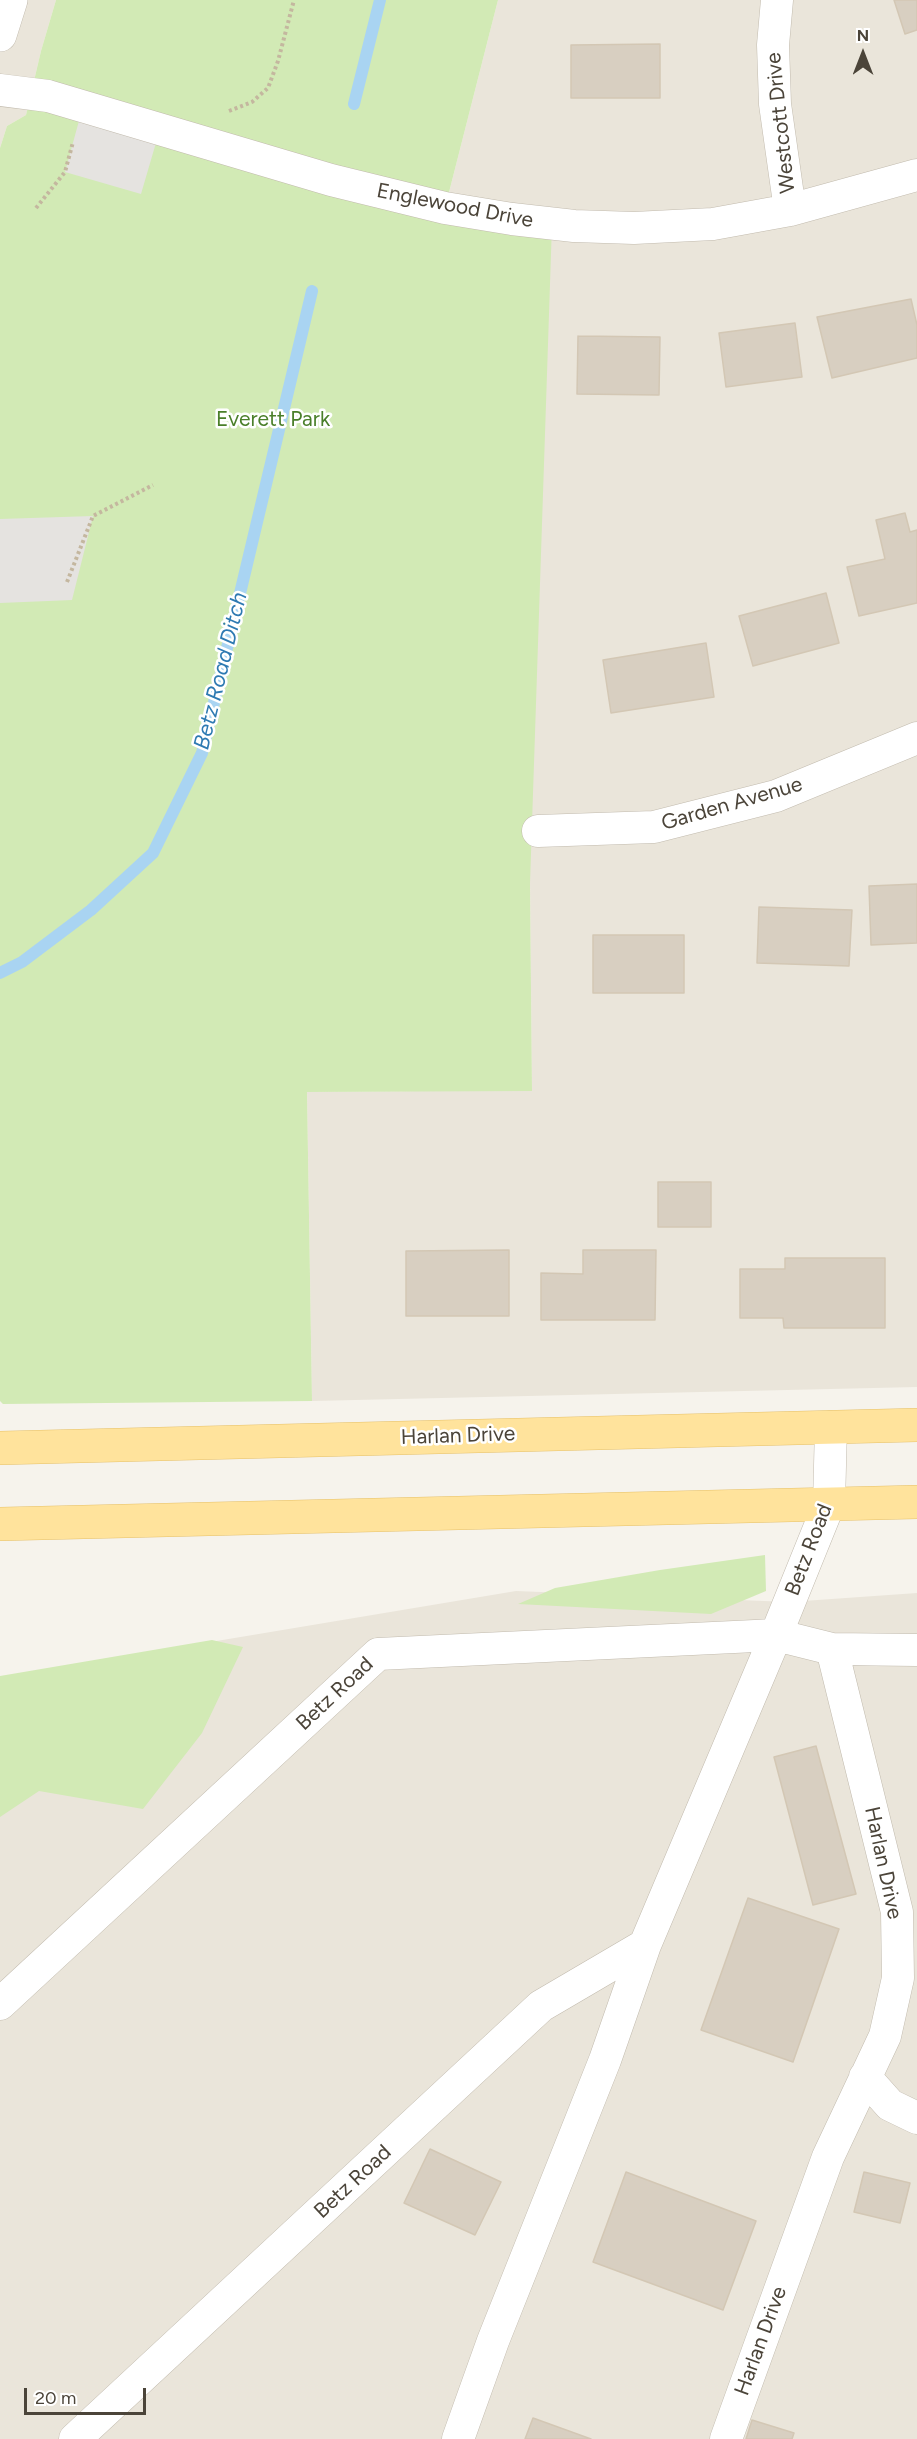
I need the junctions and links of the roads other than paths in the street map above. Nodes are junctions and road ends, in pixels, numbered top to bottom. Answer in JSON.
{"nodes":[{"id":1,"x":11,"y":0,"type":"edge"},
{"id":2,"x":777,"y":0,"type":"edge"},
{"id":3,"x":0,"y":35,"type":"edge"},
{"id":4,"x":0,"y":90,"type":"edge"},
{"id":5,"x":917,"y":175,"type":"edge"},
{"id":6,"x":790,"y":210,"type":"junction"},
{"id":7,"x":917,"y":738,"type":"edge"},
{"id":8,"x":538,"y":831,"type":"dead end"},
{"id":9,"x":917,"y":1425,"type":"edge"},
{"id":10,"x":831,"y":1427,"type":"junction"},
{"id":11,"x":0,"y":1448,"type":"edge"},
{"id":12,"x":917,"y":1502,"type":"edge"},
{"id":13,"x":829,"y":1504,"type":"junction"},
{"id":14,"x":0,"y":1524,"type":"edge"},
{"id":15,"x":776,"y":1635,"type":"junction"},
{"id":16,"x":832,"y":1649,"type":"junction"},
{"id":17,"x":917,"y":1650,"type":"edge"},
{"id":18,"x":645,"y":1945,"type":"junction"},
{"id":19,"x":0,"y":2004,"type":"edge"},
{"id":20,"x":865,"y":2077,"type":"junction"},
{"id":21,"x":917,"y":2118,"type":"edge"},
{"id":22,"x":75,"y":2439,"type":"edge"},
{"id":23,"x":458,"y":2439,"type":"edge"},
{"id":24,"x":726,"y":2439,"type":"edge"}],
"edges":[{"from":1,"to":3,"type":"street"},
{"from":2,"to":6,"type":"street","name":"Westcott Drive"},
{"from":4,"to":6,"type":"street","name":"Englewood Drive"},
{"from":5,"to":6,"type":"street","name":"Englewood Drive"},
{"from":7,"to":8,"type":"street","name":"Garden Avenue"},
{"from":9,"to":10,"type":"main road","name":"Harlan Drive"},
{"from":10,"to":11,"type":"main road","name":"Harlan Drive"},
{"from":10,"to":13,"type":"street","name":"Betz Road"},
{"from":12,"to":13,"type":"main road"},
{"from":13,"to":14,"type":"main road"},
{"from":13,"to":15,"type":"street","name":"Betz Road"},
{"from":15,"to":16,"type":"street"},
{"from":15,"to":18,"type":"street","name":"Betz Road"},
{"from":15,"to":19,"type":"street","name":"Betz Road"},
{"from":16,"to":17,"type":"street"},
{"from":16,"to":20,"type":"street","name":"Harlan Drive"},
{"from":18,"to":22,"type":"street","name":"Betz Road"},
{"from":18,"to":23,"type":"street","name":"Betz Road"},
{"from":20,"to":21,"type":"street"},
{"from":20,"to":24,"type":"street","name":"Harlan Drive"}]}
